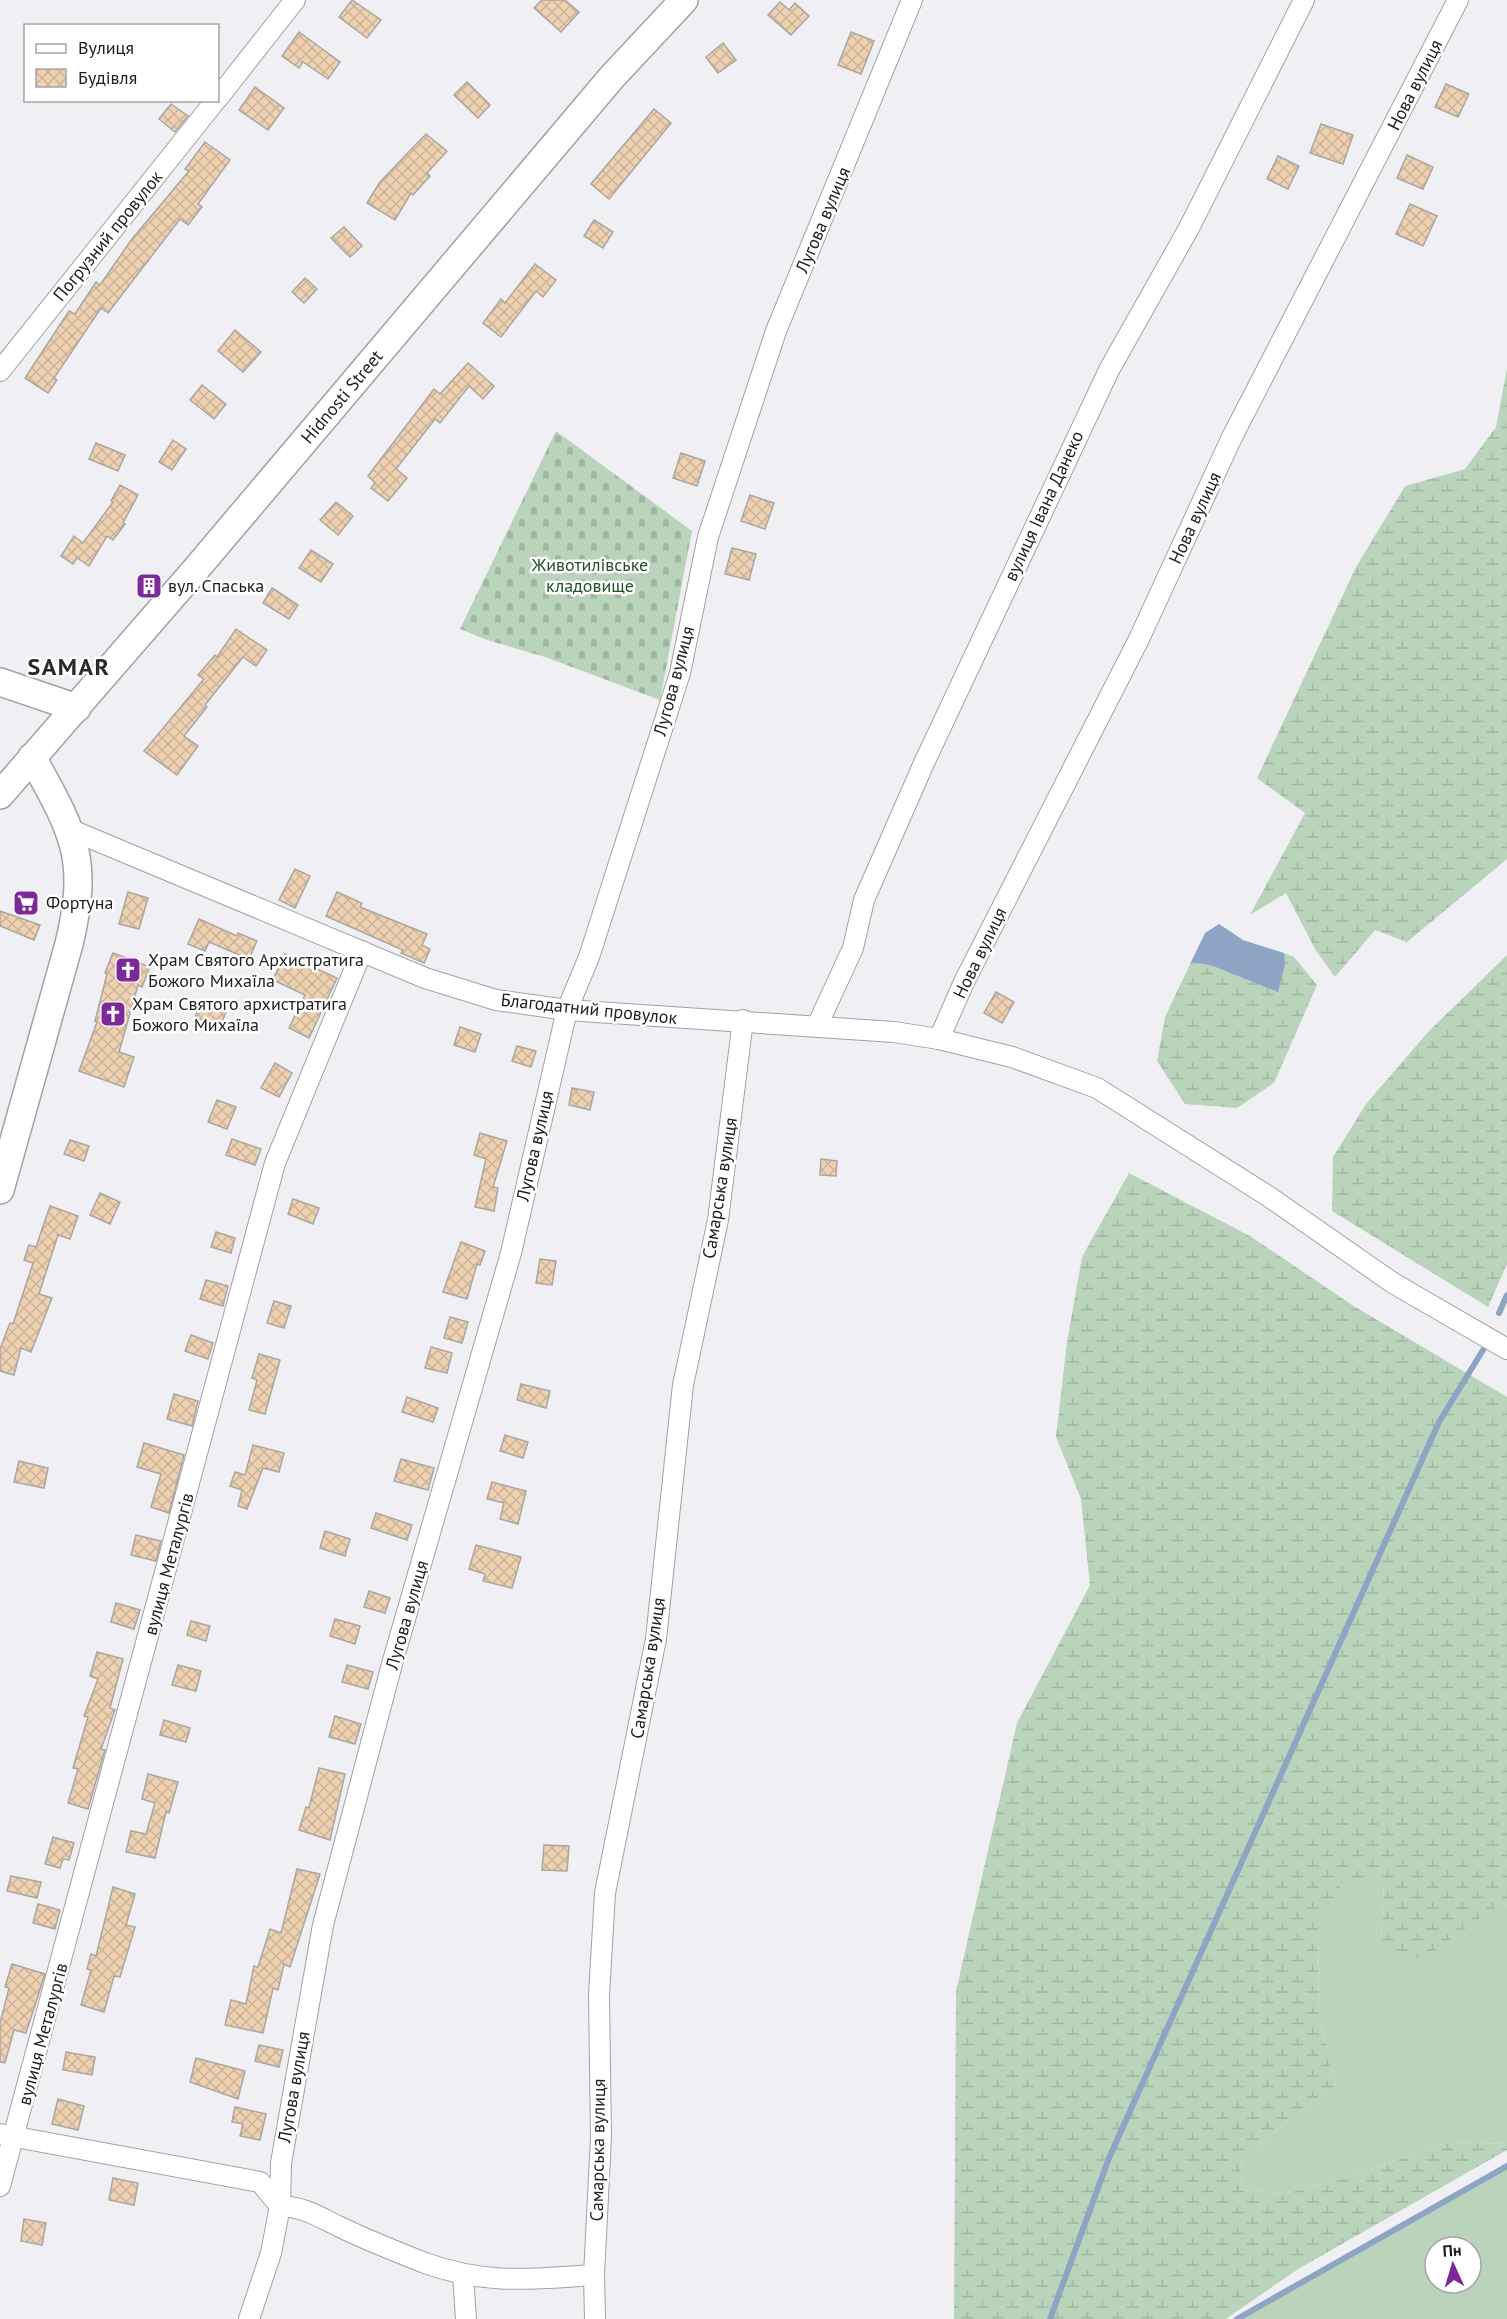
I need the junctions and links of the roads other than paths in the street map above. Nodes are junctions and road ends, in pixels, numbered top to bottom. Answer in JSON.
{"nodes":[{"id":1,"x":295,"y":0,"type":"edge"},
{"id":2,"x":684,"y":0,"type":"edge"},
{"id":3,"x":912,"y":0,"type":"edge"},
{"id":4,"x":1304,"y":0,"type":"edge"},
{"id":5,"x":1458,"y":0,"type":"edge"},
{"id":6,"x":219,"y":96,"type":"edge"},
{"id":7,"x":215,"y":102,"type":"edge"},
{"id":8,"x":0,"y":372,"type":"edge"},
{"id":9,"x":0,"y":682,"type":"edge"},
{"id":10,"x":77,"y":708,"type":"junction"},
{"id":11,"x":32,"y":757,"type":"junction"},
{"id":12,"x":0,"y":795,"type":"edge"},
{"id":13,"x":69,"y":829,"type":"junction"},
{"id":14,"x":362,"y":951,"type":"junction"},
{"id":15,"x":567,"y":1010,"type":"junction"},
{"id":16,"x":743,"y":1020,"type":"junction"},
{"id":17,"x":818,"y":1026,"type":"junction"},
{"id":18,"x":939,"y":1039,"type":"junction"},
{"id":19,"x":0,"y":1190,"type":"edge"},
{"id":20,"x":1507,"y":1349,"type":"edge"},
{"id":21,"x":7,"y":2136,"type":"edge"},
{"id":22,"x":0,"y":2186,"type":"edge"},
{"id":23,"x":280,"y":2206,"type":"junction"},
{"id":24,"x":464,"y":2274,"type":"junction"},
{"id":25,"x":594,"y":2275,"type":"junction"},
{"id":26,"x":249,"y":2319,"type":"edge"},
{"id":27,"x":466,"y":2319,"type":"edge"},
{"id":28,"x":595,"y":2319,"type":"edge"}],
"edges":[{"from":1,"to":6,"type":"street","name":"Погрузний провулок"},
{"from":2,"to":10,"type":"main road","name":"Hidnosti Street"},
{"from":3,"to":15,"type":"street","name":"Лугова вулиця"},
{"from":4,"to":17,"type":"street","name":"вулиця Івана Данеко"},
{"from":5,"to":18,"type":"street","name":"Нова вулиця"},
{"from":7,"to":8,"type":"street","name":"Погрузний провулок"},
{"from":9,"to":10,"type":"main road"},
{"from":10,"to":11,"type":"main road","name":"Hidnosti Street"},
{"from":11,"to":12,"type":"main road","name":"Hidnosti Street"},
{"from":11,"to":13,"type":"main road"},
{"from":13,"to":14,"type":"street","name":"Благодатний провулок"},
{"from":13,"to":19,"type":"main road"},
{"from":14,"to":15,"type":"street","name":"Благодатний провулок"},
{"from":14,"to":21,"type":"street","name":"вулиця Металургів"},
{"from":15,"to":16,"type":"street","name":"Благодатний провулок"},
{"from":15,"to":23,"type":"street","name":"Лугова вулиця"},
{"from":16,"to":17,"type":"street","name":"Благодатний провулок"},
{"from":16,"to":25,"type":"street","name":"Самарська вулиця"},
{"from":17,"to":18,"type":"street","name":"Благодатний провулок"},
{"from":18,"to":20,"type":"street","name":"Благодатний провулок"},
{"from":21,"to":22,"type":"street","name":"вулиця Металургів"},
{"from":21,"to":23,"type":"street"},
{"from":23,"to":24,"type":"street"},
{"from":23,"to":26,"type":"street","name":"Лугова вулиця"},
{"from":24,"to":25,"type":"street"},
{"from":24,"to":27,"type":"street"},
{"from":25,"to":28,"type":"street","name":"Самарська вулиця"}]}
